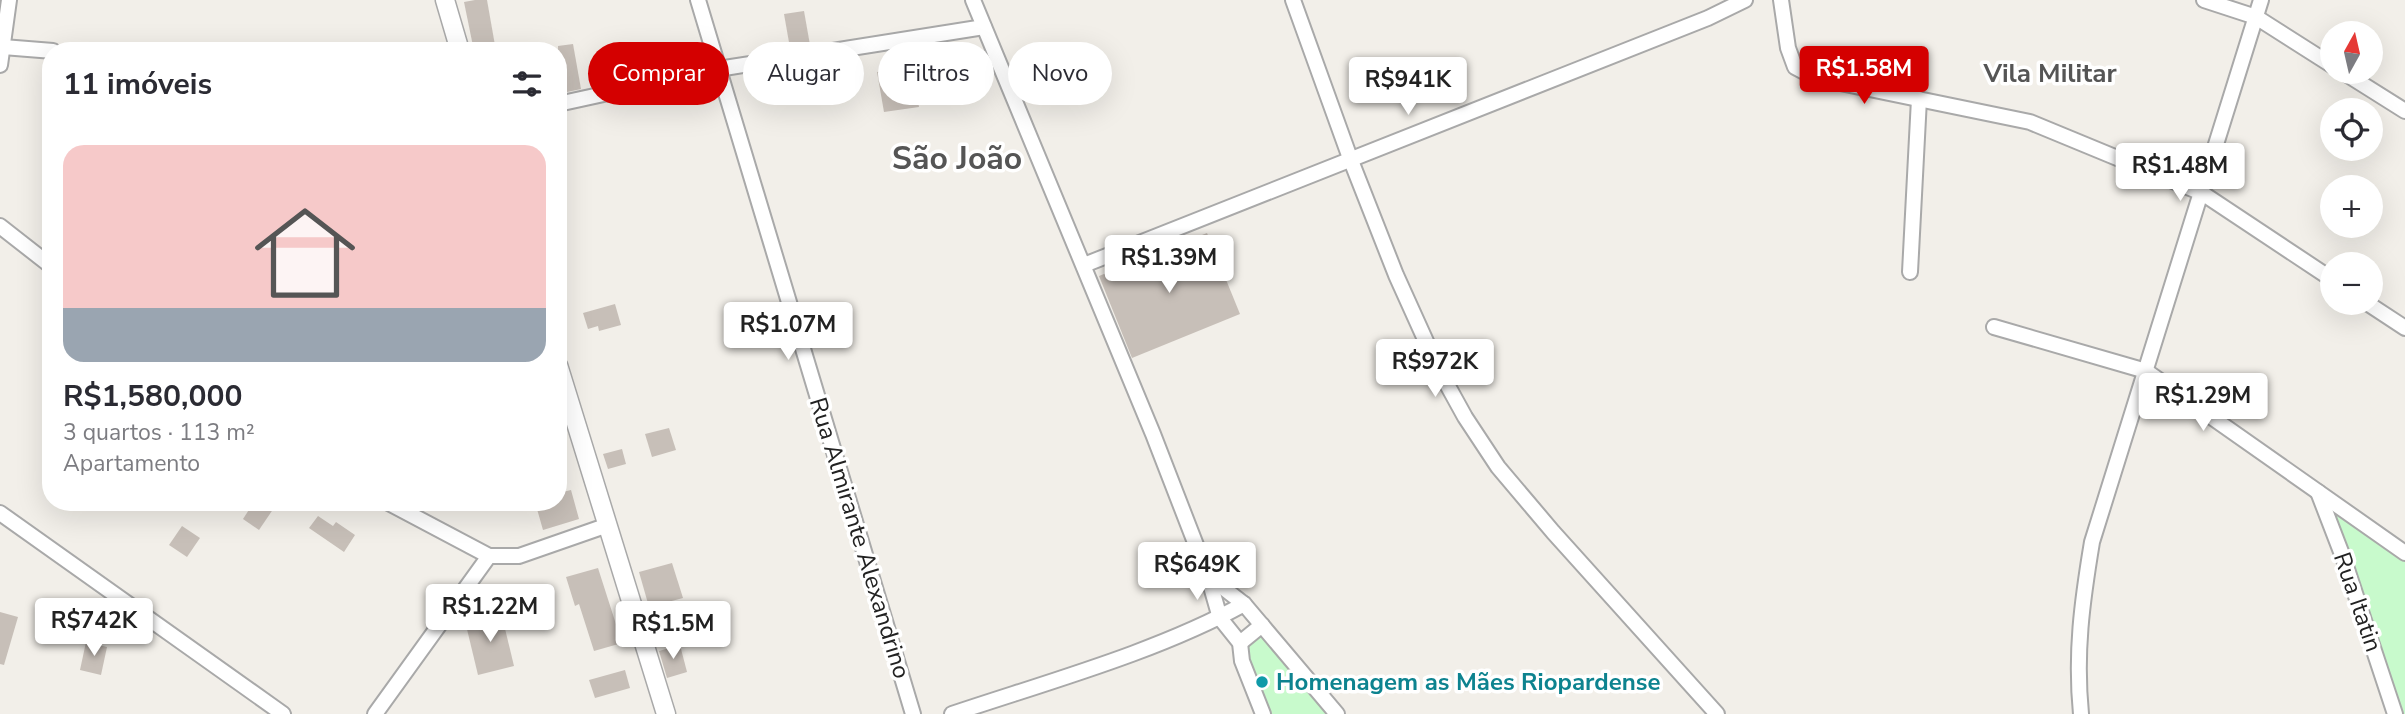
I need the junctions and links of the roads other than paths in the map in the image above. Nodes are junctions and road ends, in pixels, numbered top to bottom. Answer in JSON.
{"nodes":[{"id":1,"x":9,"y":0,"type":"edge"},
{"id":2,"x":445,"y":0,"type":"edge"},
{"id":3,"x":698,"y":0,"type":"edge"},
{"id":4,"x":973,"y":0,"type":"edge"},
{"id":5,"x":1293,"y":0,"type":"edge"},
{"id":6,"x":1745,"y":0,"type":"edge"},
{"id":7,"x":1781,"y":0,"type":"edge"},
{"id":8,"x":2204,"y":0,"type":"edge"},
{"id":9,"x":2261,"y":0,"type":"edge"},
{"id":10,"x":2256,"y":17,"type":"junction"},
{"id":11,"x":984,"y":27,"type":"junction"},
{"id":12,"x":457,"y":42,"type":"edge"},
{"id":13,"x":710,"y":42,"type":"edge"},
{"id":14,"x":2,"y":47,"type":"junction"},
{"id":15,"x":42,"y":50,"type":"edge"},
{"id":16,"x":2320,"y":57,"type":"edge"},
{"id":17,"x":0,"y":65,"type":"edge"},
{"id":18,"x":729,"y":67,"type":"edge"},
{"id":19,"x":2362,"y":84,"type":"edge"},
{"id":20,"x":588,"y":97,"type":"edge"},
{"id":21,"x":1919,"y":99,"type":"junction"},
{"id":22,"x":567,"y":102,"type":"edge"},
{"id":23,"x":729,"y":105,"type":"edge"},
{"id":24,"x":2405,"y":111,"type":"edge"},
{"id":25,"x":1350,"y":158,"type":"junction"},
{"id":26,"x":2202,"y":193,"type":"junction"},
{"id":27,"x":0,"y":226,"type":"edge"},
{"id":28,"x":42,"y":259,"type":"edge"},
{"id":29,"x":1084,"y":265,"type":"junction"},
{"id":30,"x":2320,"y":271,"type":"edge"},
{"id":31,"x":1910,"y":272,"type":"dead end"},
{"id":32,"x":2383,"y":314,"type":"edge"},
{"id":33,"x":1994,"y":327,"type":"dead end"},
{"id":34,"x":2405,"y":328,"type":"edge"},
{"id":35,"x":2146,"y":371,"type":"junction"},
{"id":36,"x":567,"y":394,"type":"edge"},
{"id":37,"x":2318,"y":492,"type":"junction"},
{"id":38,"x":406,"y":511,"type":"edge"},
{"id":39,"x":0,"y":513,"type":"edge"},
{"id":40,"x":608,"y":525,"type":"junction"},
{"id":41,"x":2405,"y":553,"type":"edge"},
{"id":42,"x":489,"y":556,"type":"junction"},
{"id":43,"x":1208,"y":576,"type":"junction"},
{"id":44,"x":1244,"y":604,"type":"junction"},
{"id":45,"x":1220,"y":618,"type":"junction"},
{"id":46,"x":1262,"y":625,"type":"junction"},
{"id":47,"x":1240,"y":643,"type":"junction"},
{"id":48,"x":283,"y":714,"type":"edge"},
{"id":49,"x":375,"y":714,"type":"edge"},
{"id":50,"x":666,"y":714,"type":"edge"},
{"id":51,"x":913,"y":714,"type":"edge"},
{"id":52,"x":952,"y":714,"type":"edge"},
{"id":53,"x":1263,"y":714,"type":"edge"},
{"id":54,"x":1337,"y":714,"type":"edge"},
{"id":55,"x":1717,"y":714,"type":"edge"},
{"id":56,"x":2081,"y":714,"type":"edge"},
{"id":57,"x":2395,"y":714,"type":"edge"}],
"edges":[{"from":1,"to":14,"type":"street"},
{"from":2,"to":12,"type":"street"},
{"from":3,"to":13,"type":"street","name":"Rua Almirante Alexandrino"},
{"from":4,"to":11,"type":"street"},
{"from":5,"to":25,"type":"street"},
{"from":6,"to":25,"type":"street"},
{"from":7,"to":21,"type":"street"},
{"from":8,"to":10,"type":"street"},
{"from":9,"to":10,"type":"street"},
{"from":10,"to":16,"type":"street"},
{"from":10,"to":26,"type":"street"},
{"from":11,"to":18,"type":"street"},
{"from":11,"to":29,"type":"street"},
{"from":14,"to":15,"type":"street"},
{"from":14,"to":17,"type":"street"},
{"from":19,"to":24,"type":"street"},
{"from":20,"to":22,"type":"street"},
{"from":21,"to":26,"type":"street"},
{"from":21,"to":31,"type":"street"},
{"from":23,"to":51,"type":"street","name":"Rua Almirante Alexandrino"},
{"from":25,"to":29,"type":"street"},
{"from":25,"to":55,"type":"street"},
{"from":26,"to":30,"type":"street"},
{"from":26,"to":35,"type":"street"},
{"from":27,"to":28,"type":"street"},
{"from":29,"to":43,"type":"street"},
{"from":32,"to":34,"type":"street"},
{"from":33,"to":35,"type":"street"},
{"from":35,"to":37,"type":"street"},
{"from":35,"to":56,"type":"street"},
{"from":36,"to":40,"type":"street"},
{"from":37,"to":41,"type":"street"},
{"from":37,"to":57,"type":"street","name":"Rua Itatin"},
{"from":38,"to":42,"type":"street"},
{"from":39,"to":48,"type":"street"},
{"from":40,"to":42,"type":"street"},
{"from":40,"to":50,"type":"street"},
{"from":42,"to":49,"type":"street"},
{"from":43,"to":44,"type":"street"},
{"from":43,"to":45,"type":"street"},
{"from":44,"to":45,"type":"street"},
{"from":44,"to":46,"type":"street"},
{"from":45,"to":47,"type":"street"},
{"from":45,"to":52,"type":"street"},
{"from":46,"to":47,"type":"street"},
{"from":46,"to":54,"type":"street"},
{"from":47,"to":53,"type":"street"}]}
